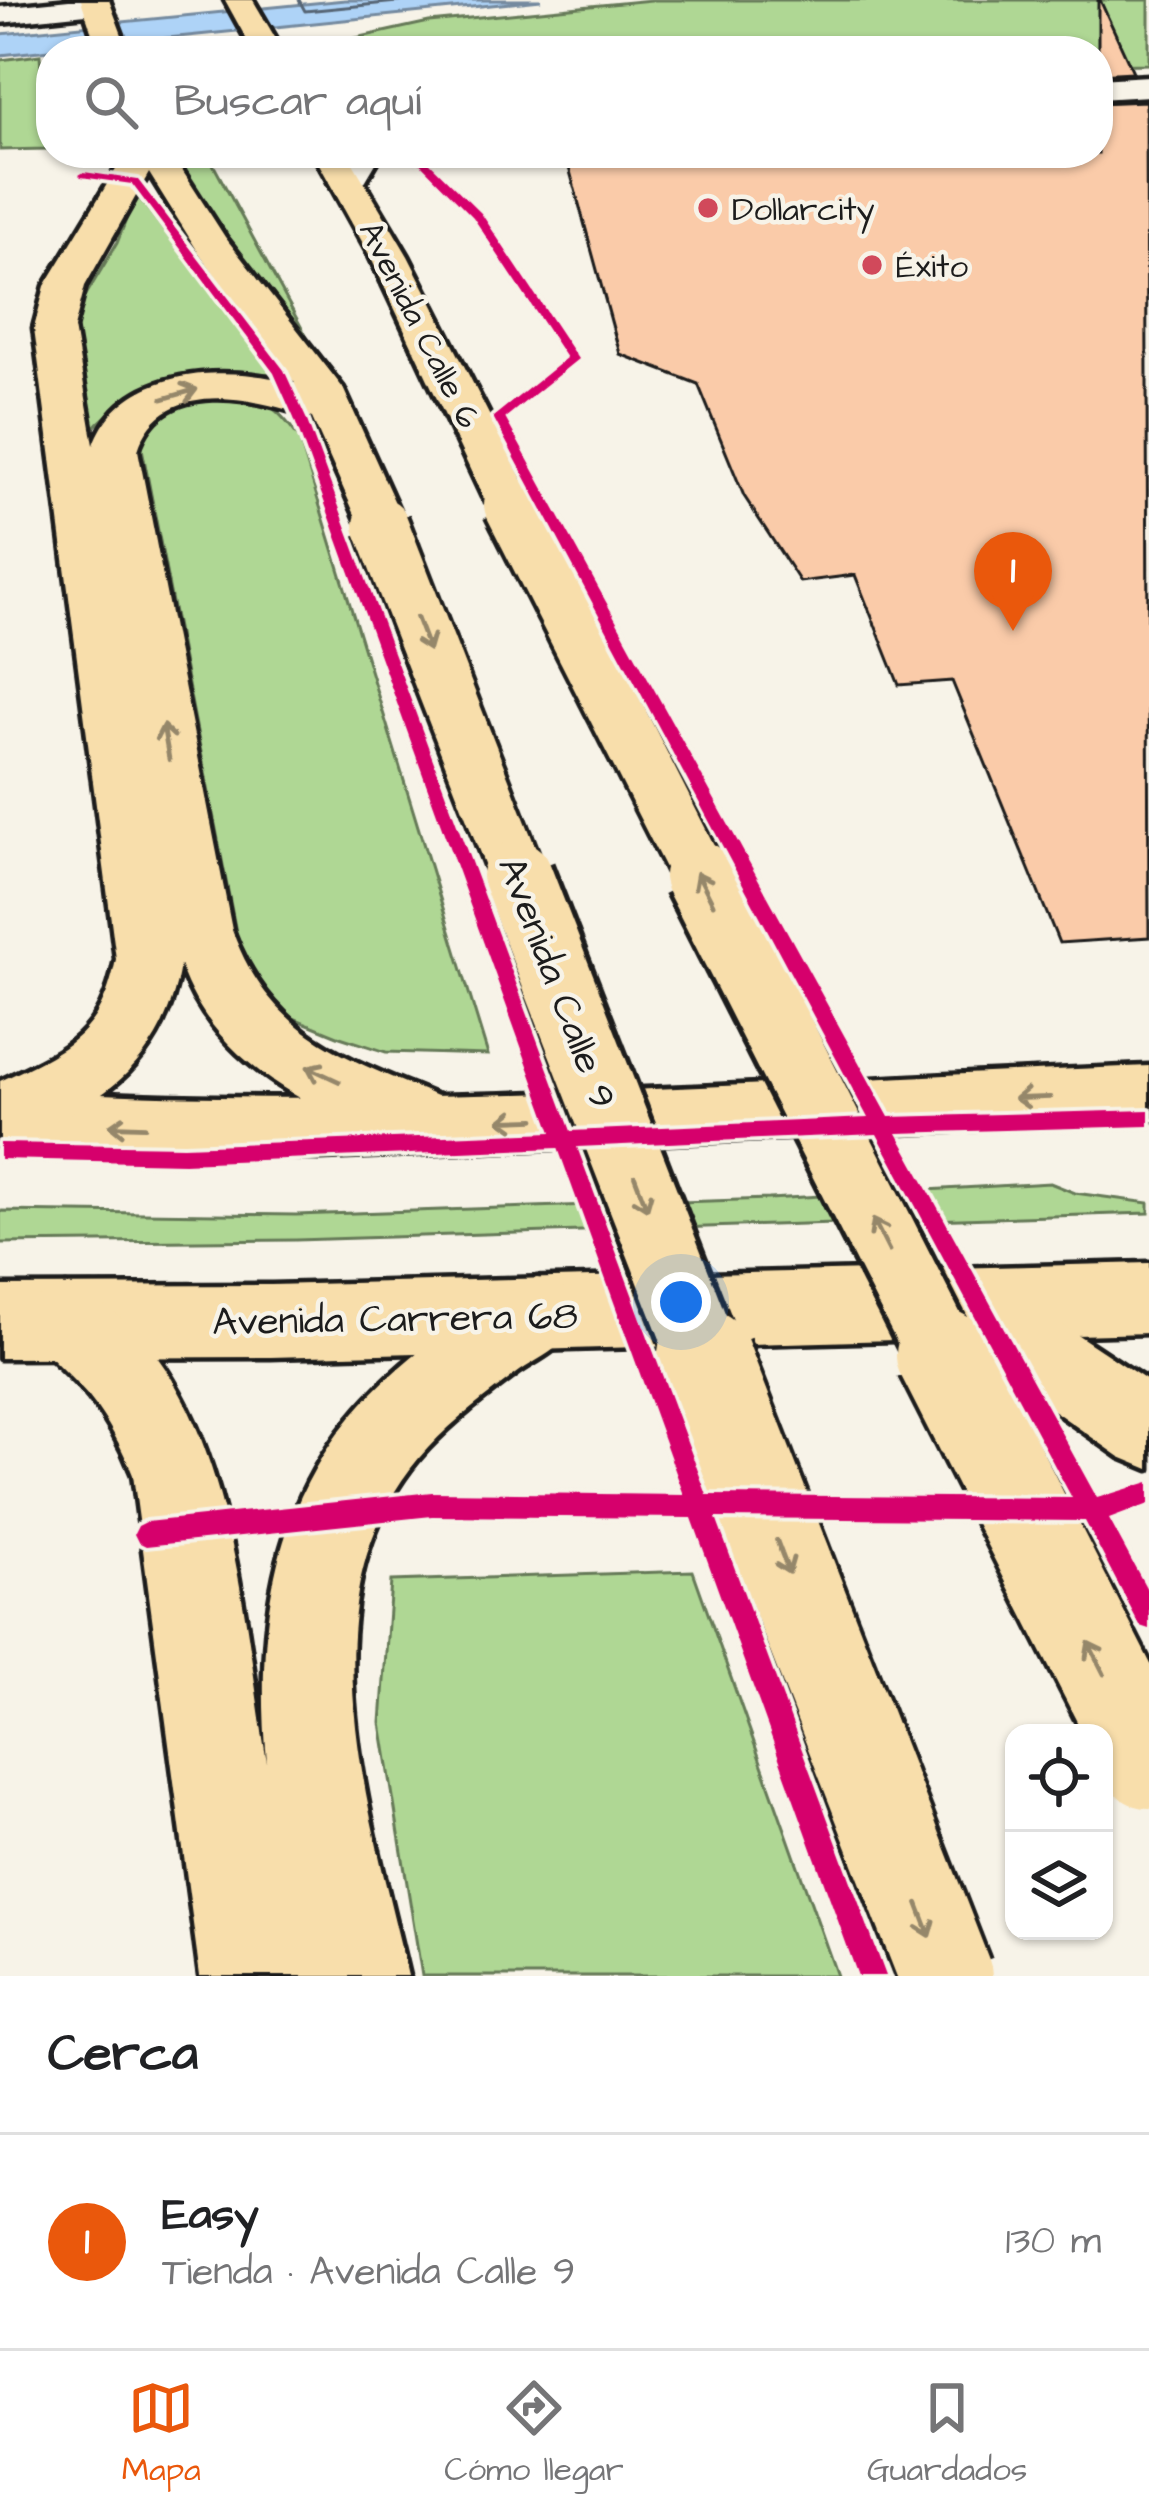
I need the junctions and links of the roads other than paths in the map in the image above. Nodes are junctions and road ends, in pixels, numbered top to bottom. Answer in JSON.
{"nodes":[{"id":1,"x":239,"y":1,"type":"edge"},
{"id":2,"x":97,"y":7,"type":"edge"},
{"id":3,"x":14,"y":9,"type":"edge"},
{"id":4,"x":107,"y":36,"type":"edge"},
{"id":5,"x":263,"y":36,"type":"edge"},
{"id":6,"x":1149,"y":74,"type":"edge"},
{"id":7,"x":1113,"y":75,"type":"edge"},
{"id":8,"x":1149,"y":86,"type":"edge"},
{"id":9,"x":1113,"y":88,"type":"edge"},
{"id":10,"x":134,"y":168,"type":"edge"},
{"id":11,"x":163,"y":168,"type":"edge"},
{"id":12,"x":349,"y":168,"type":"edge"},
{"id":13,"x":332,"y":410,"type":"junction"},
{"id":14,"x":1149,"y":1094,"type":"edge"},
{"id":15,"x":0,"y":1116,"type":"edge"},
{"id":16,"x":428,"y":1124,"type":"junction"},
{"id":17,"x":1149,"y":1298,"type":"edge"},
{"id":18,"x":964,"y":1303,"type":"junction"},
{"id":19,"x":537,"y":1314,"type":"junction"},
{"id":20,"x":33,"y":1322,"type":"edge"},
{"id":21,"x":1149,"y":1429,"type":"edge"},
{"id":22,"x":1149,"y":1762,"type":"edge"},
{"id":23,"x":252,"y":1976,"type":"edge"},
{"id":24,"x":356,"y":1976,"type":"edge"},
{"id":25,"x":946,"y":1976,"type":"edge"}],
"edges":[{"from":1,"to":5,"type":"main road"},
{"from":2,"to":3,"type":"street"},
{"from":2,"to":4,"type":"main road"},
{"from":6,"to":7,"type":"street"},
{"from":8,"to":9,"type":"street"},
{"from":10,"to":15,"type":"main road"},
{"from":11,"to":13,"type":"main road"},
{"from":22,"to":12,"type":"main road","name":"Avenida Calle 6","one_way":true,"bridge":true},
{"from":16,"to":13,"type":"main road","one_way":true},
{"from":13,"to":25,"type":"main road","name":"Avenida Calle 9","one_way":true,"bridge":true},
{"from":14,"to":16,"type":"main road","one_way":true},
{"from":16,"to":15,"type":"main road","one_way":true},
{"from":17,"to":18,"type":"main road","name":"Avenida Carrera 68"},
{"from":18,"to":19,"type":"main road","name":"Avenida Carrera 68"},
{"from":18,"to":21,"type":"main road"},
{"from":19,"to":20,"type":"main road","name":"Avenida Carrera 68"},
{"from":19,"to":24,"type":"main road"},
{"from":20,"to":23,"type":"main road"}]}
